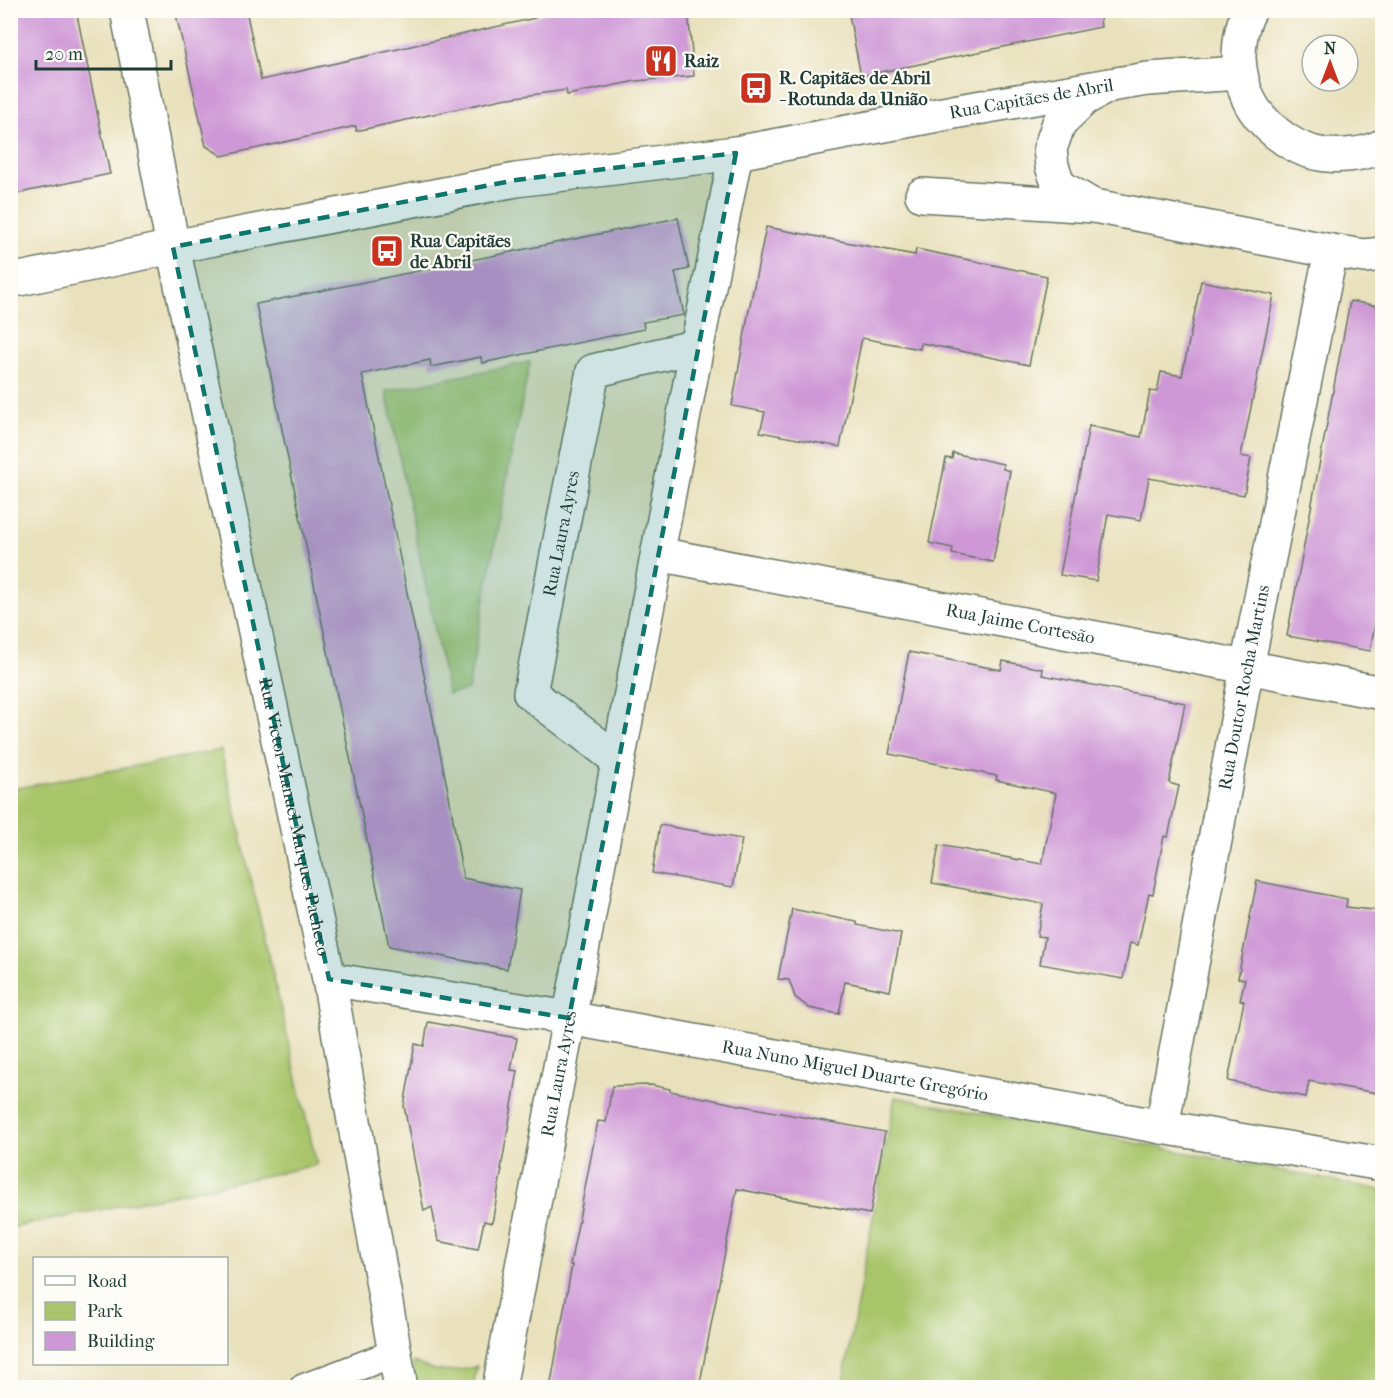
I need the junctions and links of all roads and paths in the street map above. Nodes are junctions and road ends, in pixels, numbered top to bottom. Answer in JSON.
{"nodes":[{"id":1,"x":127,"y":10,"type":"edge"},
{"id":2,"x":1250,"y":10,"type":"edge"},
{"id":3,"x":1240,"y":73,"type":"junction"},
{"id":4,"x":1110,"y":84,"type":"junction"},
{"id":5,"x":1383,"y":146,"type":"edge"},
{"id":6,"x":736,"y":153,"type":"junction"},
{"id":7,"x":922,"y":195,"type":"dead end"},
{"id":8,"x":1094,"y":206,"type":"junction"},
{"id":9,"x":172,"y":247,"type":"junction"},
{"id":10,"x":1331,"y":251,"type":"junction"},
{"id":11,"x":1383,"y":254,"type":"edge"},
{"id":12,"x":10,"y":281,"type":"edge"},
{"id":13,"x":697,"y":346,"type":"junction"},
{"id":14,"x":658,"y":554,"type":"junction"},
{"id":15,"x":1247,"y":667,"type":"junction"},
{"id":16,"x":1383,"y":693,"type":"edge"},
{"id":17,"x":618,"y":760,"type":"junction"},
{"id":18,"x":329,"y":979,"type":"junction"},
{"id":19,"x":569,"y":1018,"type":"junction"},
{"id":20,"x":1162,"y":1127,"type":"junction"},
{"id":21,"x":1383,"y":1164,"type":"edge"},
{"id":22,"x":394,"y":1353,"type":"junction"},
{"id":23,"x":303,"y":1388,"type":"edge"},
{"id":24,"x":401,"y":1388,"type":"edge"},
{"id":25,"x":499,"y":1388,"type":"edge"}],
"edges":[{"from":1,"to":9,"type":"street","name":"Rua Victor Manuel Marques Pacheco"},
{"from":2,"to":3,"type":"street"},
{"from":3,"to":4,"type":"street","name":"Rua Capitães de Abril"},
{"from":3,"to":5,"type":"street"},
{"from":4,"to":6,"type":"street","name":"Rua Capitães de Abril"},
{"from":4,"to":8,"type":"street"},
{"from":6,"to":9,"type":"street","name":"Rua Capitães de Abril"},
{"from":6,"to":13,"type":"street","name":"Rua Laura Ayres"},
{"from":7,"to":8,"type":"street"},
{"from":8,"to":10,"type":"street"},
{"from":9,"to":12,"type":"street","name":"Rua Capitães de Abril"},
{"from":9,"to":18,"type":"street","name":"Rua Victor Manuel Marques Pacheco"},
{"from":10,"to":11,"type":"street"},
{"from":10,"to":15,"type":"street","name":"Rua Doutor Rocha Martins"},
{"from":13,"to":14,"type":"street","name":"Rua Laura Ayres"},
{"from":13,"to":17,"type":"street","name":"Rua Laura Ayres"},
{"from":14,"to":15,"type":"street","name":"Rua Jaime Cortesão"},
{"from":14,"to":17,"type":"street","name":"Rua Laura Ayres"},
{"from":15,"to":16,"type":"street","name":"Rua Jaime Cortesão"},
{"from":15,"to":20,"type":"street","name":"Rua Doutor Rocha Martins"},
{"from":17,"to":19,"type":"street","name":"Rua Laura Ayres"},
{"from":18,"to":19,"type":"street","name":"Rua Nuno Miguel Duarte Gregório"},
{"from":18,"to":22,"type":"street","name":"Rua Victor Manuel Marques Pacheco"},
{"from":19,"to":20,"type":"street","name":"Rua Nuno Miguel Duarte Gregório"},
{"from":19,"to":25,"type":"street","name":"Rua Laura Ayres"},
{"from":20,"to":21,"type":"street","name":"Rua Nuno Miguel Duarte Gregório"},
{"from":22,"to":23,"type":"lane"},
{"from":22,"to":24,"type":"street","name":"Rua Victor Manuel Marques Pacheco"}]}
